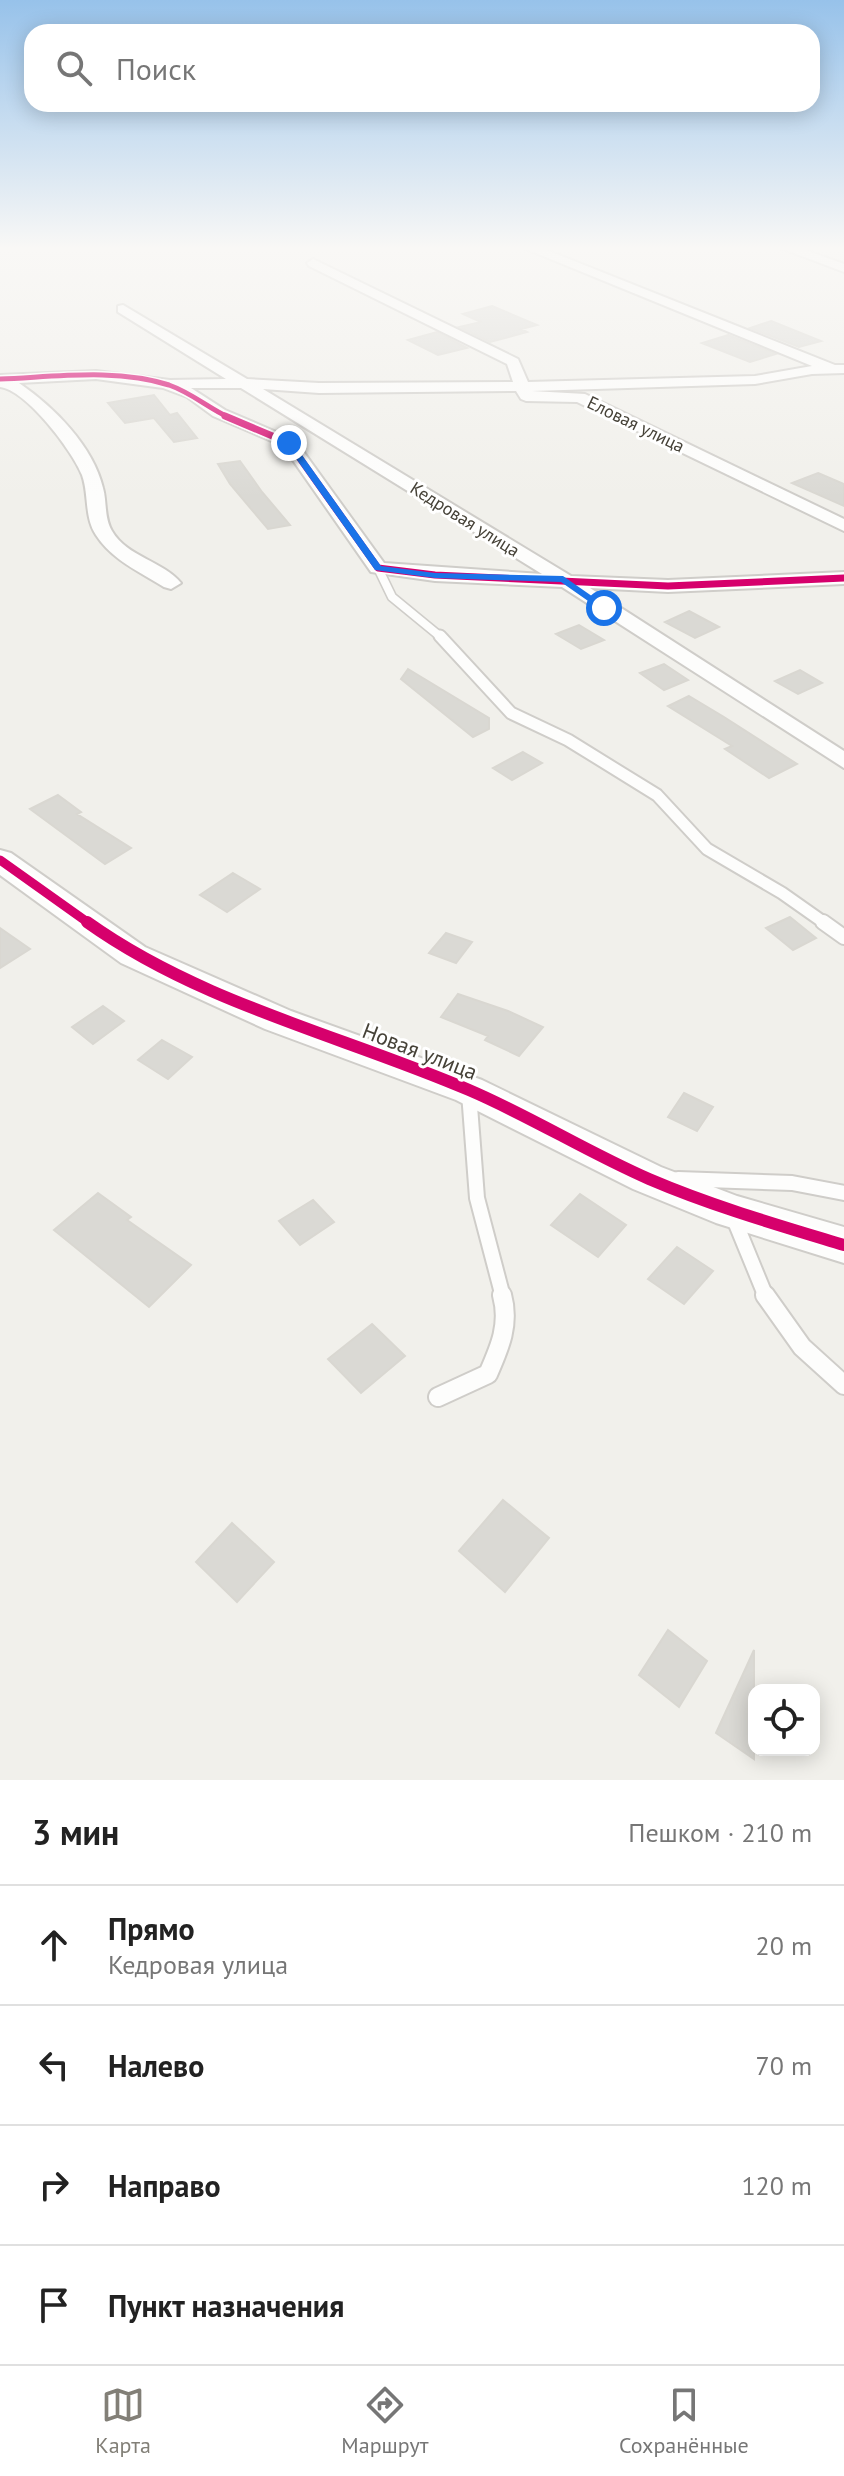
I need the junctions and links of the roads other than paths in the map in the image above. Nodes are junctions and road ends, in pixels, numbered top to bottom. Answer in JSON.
{"nodes":[{"id":1,"x":159,"y":330,"type":"edge"},
{"id":2,"x":448,"y":330,"type":"edge"},
{"id":3,"x":738,"y":330,"type":"edge"},
{"id":4,"x":840,"y":370,"type":"edge"},
{"id":5,"x":2,"y":380,"type":"edge"},
{"id":6,"x":249,"y":383,"type":"junction"},
{"id":7,"x":166,"y":384,"type":"junction"},
{"id":8,"x":521,"y":387,"type":"junction"},
{"id":9,"x":576,"y":391,"type":"junction"},
{"id":10,"x":844,"y":526,"type":"edge"},
{"id":11,"x":378,"y":568,"type":"junction"},
{"id":12,"x":844,"y":578,"type":"edge"},
{"id":13,"x":563,"y":579,"type":"junction"},
{"id":14,"x":171,"y":583,"type":"dead end"},
{"id":15,"x":844,"y":761,"type":"edge"},
{"id":16,"x":0,"y":860,"type":"edge"},
{"id":17,"x":844,"y":937,"type":"edge"},
{"id":18,"x":469,"y":1090,"type":"junction"},
{"id":19,"x":647,"y":1178,"type":"junction"},
{"id":20,"x":844,"y":1193,"type":"edge"},
{"id":21,"x":730,"y":1211,"type":"junction"},
{"id":22,"x":844,"y":1245,"type":"edge"},
{"id":23,"x":844,"y":1385,"type":"edge"},
{"id":24,"x":438,"y":1397,"type":"dead end"}],
"edges":[{"from":1,"to":6,"type":"street","name":"Кедровая улица"},
{"from":2,"to":8,"type":"street"},
{"from":3,"to":4,"type":"street"},
{"from":4,"to":9,"type":"street"},
{"from":5,"to":7,"type":"street"},
{"from":5,"to":14,"type":"street"},
{"from":6,"to":7,"type":"street"},
{"from":6,"to":8,"type":"street"},
{"from":6,"to":13,"type":"street","name":"Кедровая улица"},
{"from":7,"to":11,"type":"street"},
{"from":8,"to":9,"type":"street","name":"Еловая улица"},
{"from":9,"to":10,"type":"street","name":"Еловая улица"},
{"from":11,"to":13,"type":"street"},
{"from":11,"to":17,"type":"lane"},
{"from":12,"to":13,"type":"street"},
{"from":13,"to":15,"type":"street","name":"Кедровая улица"},
{"from":16,"to":18,"type":"street","name":"Новая улица"},
{"from":18,"to":19,"type":"street","name":"Новая улица"},
{"from":18,"to":24,"type":"lane"},
{"from":19,"to":20,"type":"lane"},
{"from":19,"to":21,"type":"street","name":"Новая улица"},
{"from":21,"to":22,"type":"street","name":"Новая улица"},
{"from":21,"to":23,"type":"lane"}]}
